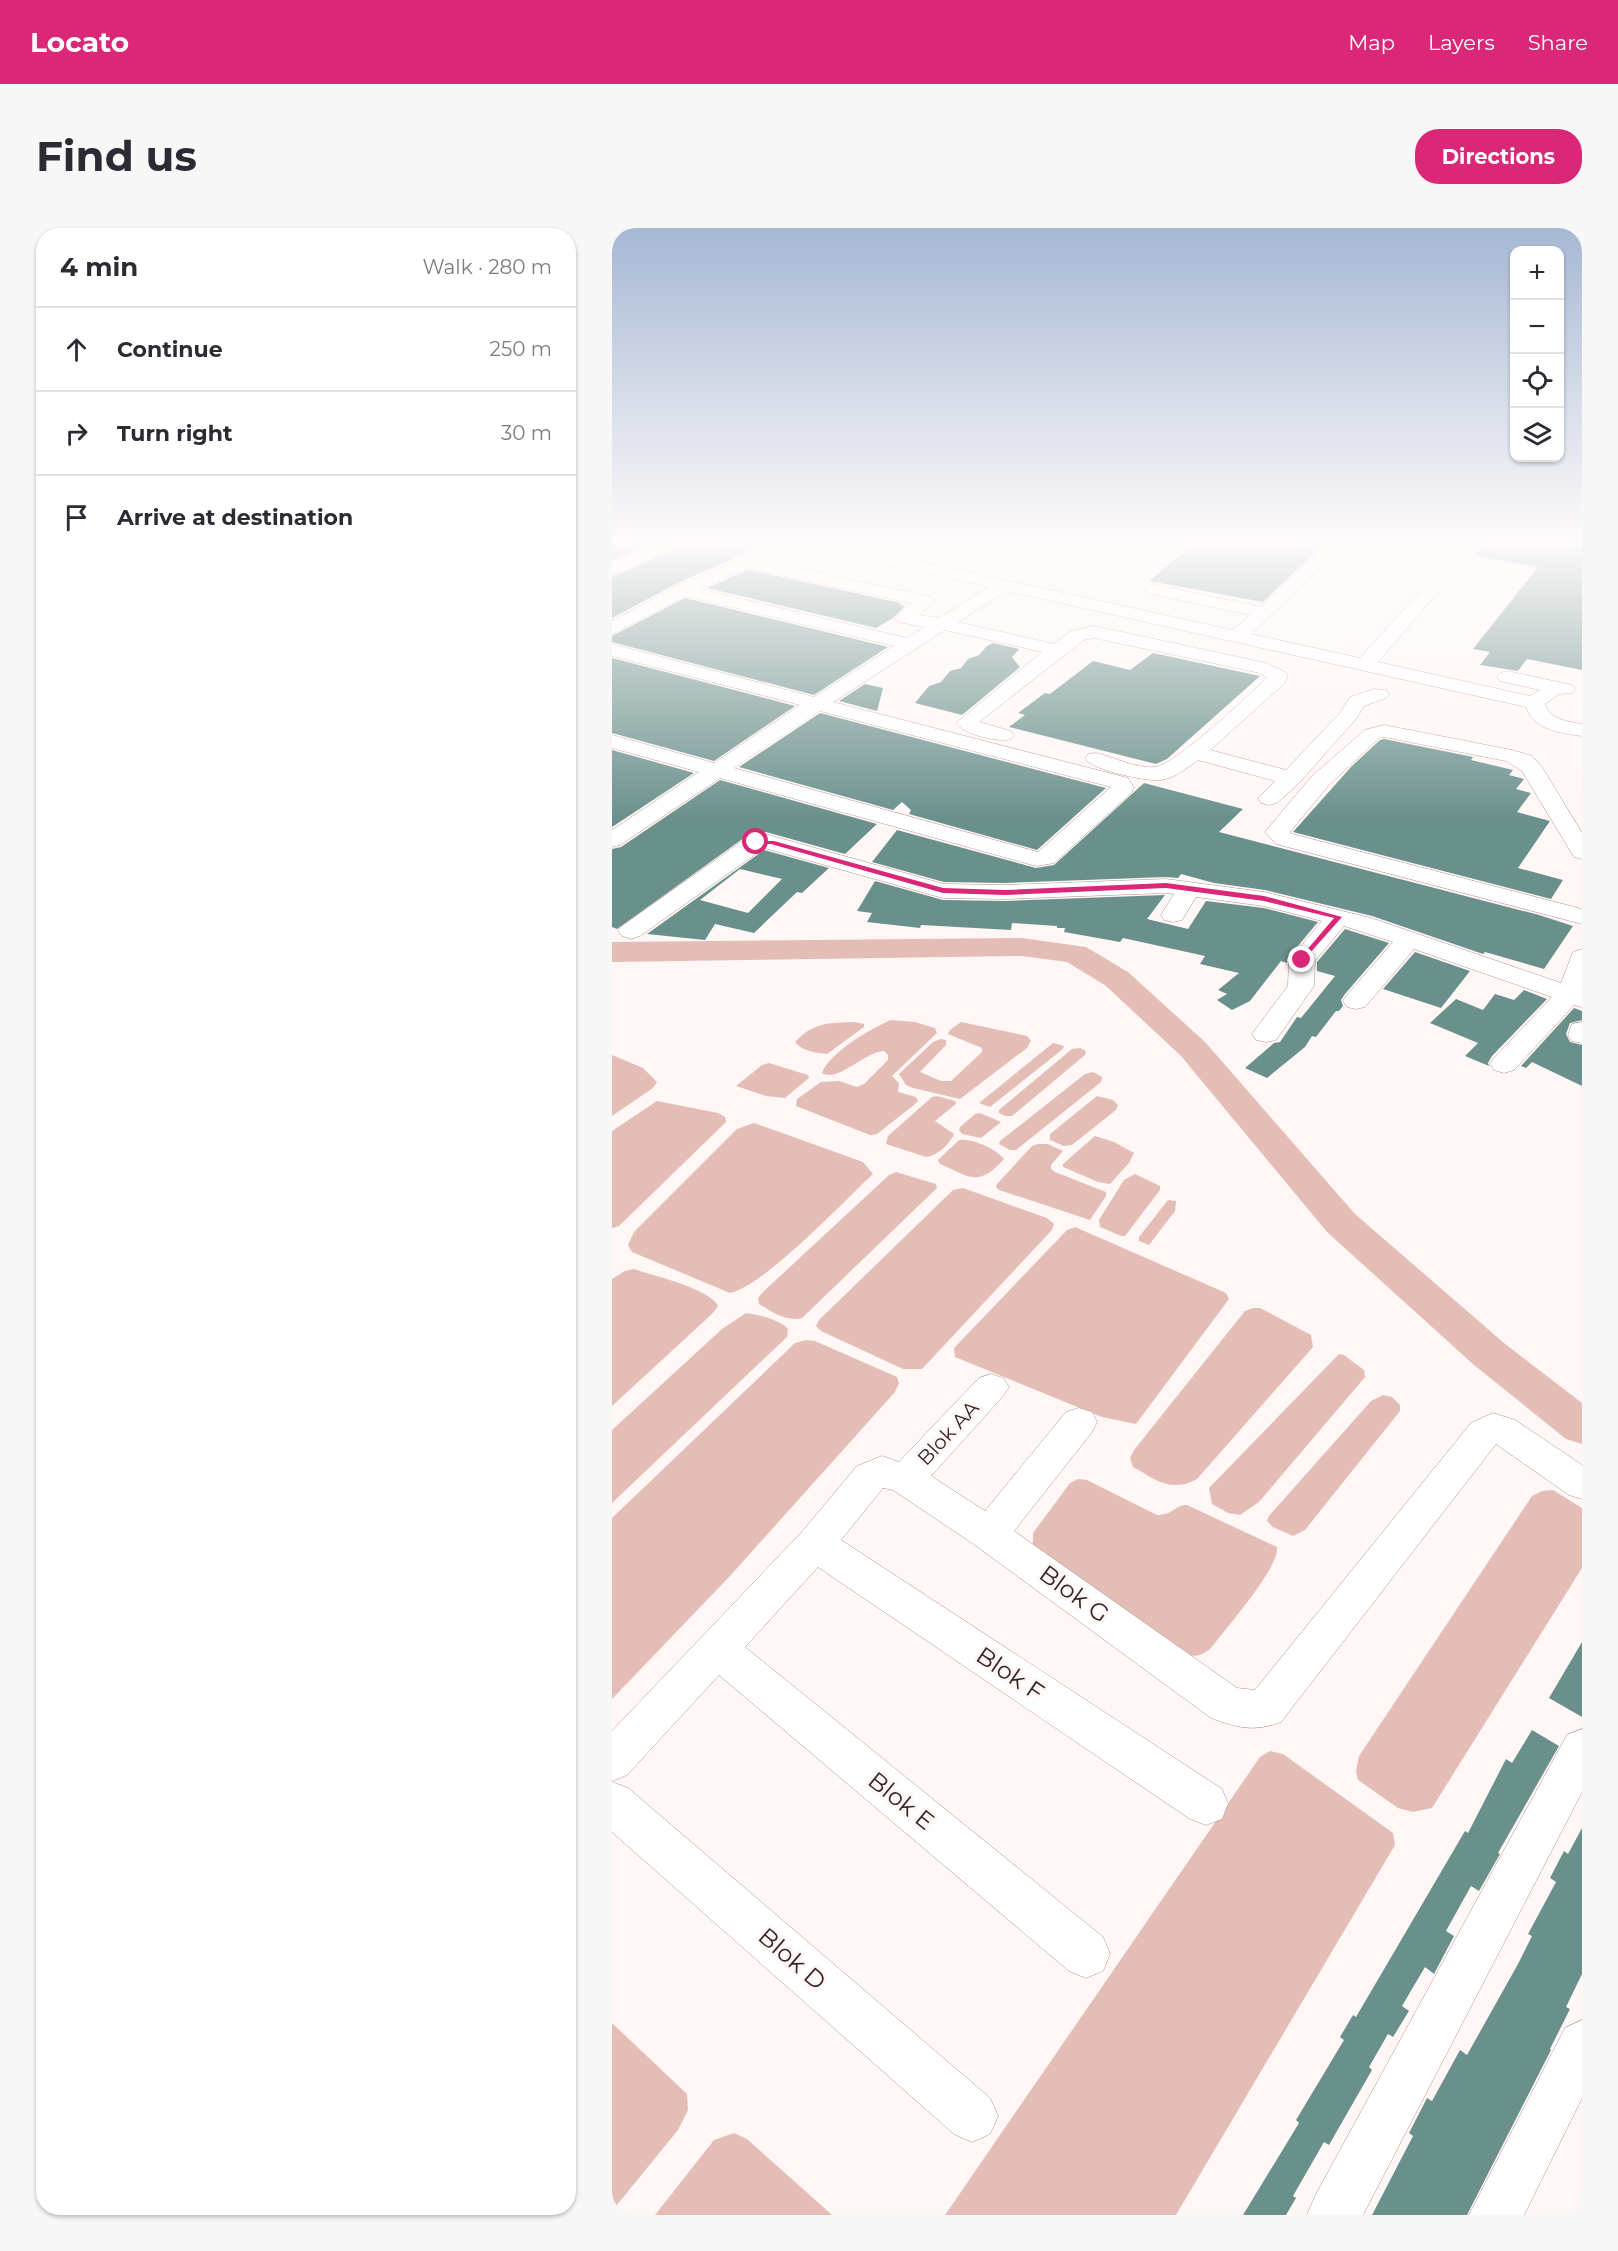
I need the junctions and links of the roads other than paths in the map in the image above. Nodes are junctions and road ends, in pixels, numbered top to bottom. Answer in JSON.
{"nodes":[{"id":1,"x":867,"y":635,"type":"edge"},
{"id":2,"x":925,"y":635,"type":"edge"},
{"id":3,"x":989,"y":635,"type":"edge"},
{"id":4,"x":1079,"y":635,"type":"edge"},
{"id":5,"x":1107,"y":635,"type":"edge"},
{"id":6,"x":1286,"y":635,"type":"edge"},
{"id":7,"x":1392,"y":635,"type":"edge"},
{"id":8,"x":909,"y":645,"type":"junction"},
{"id":9,"x":612,"y":650,"type":"edge"},
{"id":10,"x":1057,"y":650,"type":"junction"},
{"id":11,"x":1372,"y":658,"type":"junction"},
{"id":12,"x":1449,"y":665,"type":"dead end"},
{"id":13,"x":1401,"y":672,"type":"junction"},
{"id":14,"x":1484,"y":673,"type":"dead end"},
{"id":15,"x":1574,"y":689,"type":"edge"},
{"id":16,"x":1535,"y":703,"type":"junction"},
{"id":17,"x":816,"y":704,"type":"junction"},
{"id":18,"x":1578,"y":734,"type":"edge"},
{"id":19,"x":612,"y":741,"type":"edge"},
{"id":20,"x":1193,"y":752,"type":"junction"},
{"id":21,"x":716,"y":770,"type":"junction"},
{"id":22,"x":1291,"y":778,"type":"junction"},
{"id":23,"x":1269,"y":798,"type":"dead end"},
{"id":24,"x":612,"y":840,"type":"edge"},
{"id":25,"x":1582,"y":852,"type":"edge"},
{"id":26,"x":1190,"y":888,"type":"junction"},
{"id":27,"x":1173,"y":915,"type":"dead end"},
{"id":28,"x":1339,"y":917,"type":"junction"},
{"id":29,"x":1582,"y":917,"type":"edge"},
{"id":30,"x":631,"y":931,"type":"dead end"},
{"id":31,"x":1409,"y":939,"type":"junction"},
{"id":32,"x":1582,"y":957,"type":"edge"},
{"id":33,"x":1576,"y":997,"type":"edge"},
{"id":34,"x":1356,"y":1001,"type":"dead end"},
{"id":35,"x":1582,"y":1030,"type":"edge"},
{"id":36,"x":1266,"y":1034,"type":"dead end"},
{"id":37,"x":1582,"y":1035,"type":"edge"},
{"id":38,"x":1504,"y":1064,"type":"dead end"},
{"id":39,"x":991,"y":1387,"type":"dead end"},
{"id":40,"x":1079,"y":1422,"type":"dead end"},
{"id":41,"x":894,"y":1475,"type":"junction"},
{"id":42,"x":1582,"y":1485,"type":"edge"},
{"id":43,"x":989,"y":1534,"type":"junction"},
{"id":44,"x":815,"y":1544,"type":"junction"},
{"id":45,"x":717,"y":1649,"type":"junction"},
{"id":46,"x":1581,"y":1751,"type":"edge"},
{"id":47,"x":612,"y":1761,"type":"edge"},
{"id":48,"x":612,"y":1803,"type":"edge"},
{"id":49,"x":1206,"y":1804,"type":"dead end"},
{"id":50,"x":1086,"y":1954,"type":"dead end"},
{"id":51,"x":1582,"y":2045,"type":"edge"},
{"id":52,"x":972,"y":2116,"type":"dead end"},
{"id":53,"x":1334,"y":2215,"type":"edge"},
{"id":54,"x":1496,"y":2215,"type":"edge"}],
"edges":[{"from":1,"to":8,"type":"street"},
{"from":2,"to":8,"type":"street"},
{"from":3,"to":10,"type":"street"},
{"from":4,"to":10,"type":"street"},
{"from":5,"to":20,"type":"street"},
{"from":6,"to":11,"type":"street"},
{"from":7,"to":11,"type":"street"},
{"from":8,"to":17,"type":"street"},
{"from":9,"to":17,"type":"street"},
{"from":10,"to":20,"type":"street"},
{"from":11,"to":12,"type":"street"},
{"from":11,"to":13,"type":"street"},
{"from":13,"to":16,"type":"street"},
{"from":13,"to":22,"type":"street"},
{"from":14,"to":15,"type":"street"},
{"from":15,"to":16,"type":"street"},
{"from":16,"to":18,"type":"street"},
{"from":17,"to":21,"type":"street"},
{"from":17,"to":21,"type":"street"},
{"from":19,"to":21,"type":"street"},
{"from":20,"to":22,"type":"street"},
{"from":21,"to":24,"type":"street"},
{"from":22,"to":23,"type":"street"},
{"from":25,"to":29,"type":"street"},
{"from":26,"to":27,"type":"street"},
{"from":26,"to":28,"type":"street"},
{"from":26,"to":30,"type":"street"},
{"from":28,"to":31,"type":"street"},
{"from":28,"to":36,"type":"street"},
{"from":31,"to":33,"type":"street"},
{"from":31,"to":34,"type":"street"},
{"from":32,"to":33,"type":"street"},
{"from":33,"to":38,"type":"street"},
{"from":35,"to":37,"type":"street"},
{"from":39,"to":41,"type":"street","name":"Blok AA"},
{"from":40,"to":43,"type":"street"},
{"from":41,"to":43,"type":"street","name":"Blok G"},
{"from":41,"to":44,"type":"street","name":"Blok AA"},
{"from":42,"to":43,"type":"street","name":"Blok G"},
{"from":44,"to":45,"type":"street","name":"Blok AA"},
{"from":44,"to":49,"type":"street","name":"Blok F"},
{"from":45,"to":47,"type":"street","name":"Blok AA"},
{"from":45,"to":50,"type":"street","name":"Blok E"},
{"from":46,"to":53,"type":"street"},
{"from":48,"to":52,"type":"street","name":"Blok D"},
{"from":51,"to":54,"type":"street"}]}
